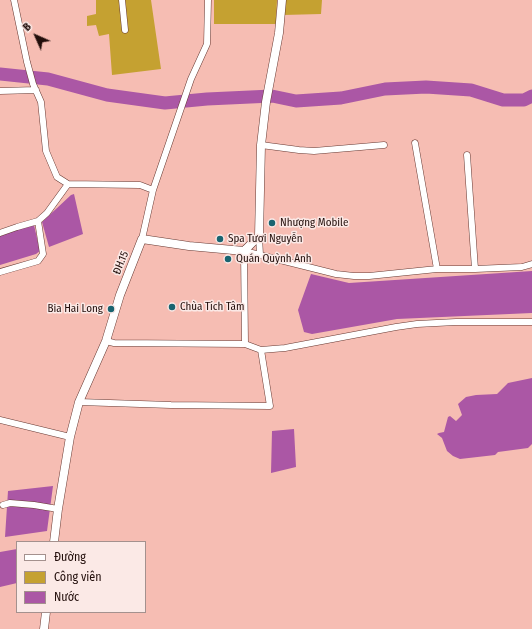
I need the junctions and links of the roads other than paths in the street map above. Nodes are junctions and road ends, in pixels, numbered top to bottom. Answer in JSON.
{"nodes":[{"id":1,"x":14,"y":0,"type":"edge"},
{"id":2,"x":122,"y":0,"type":"edge"},
{"id":3,"x":208,"y":0,"type":"edge"},
{"id":4,"x":282,"y":0,"type":"edge"},
{"id":5,"x":125,"y":30,"type":"dead end"},
{"id":6,"x":35,"y":87,"type":"junction"},
{"id":7,"x":0,"y":91,"type":"edge"},
{"id":8,"x":415,"y":143,"type":"dead end"},
{"id":9,"x":261,"y":145,"type":"junction"},
{"id":10,"x":384,"y":145,"type":"dead end"},
{"id":11,"x":466,"y":155,"type":"dead end"},
{"id":12,"x":68,"y":184,"type":"junction"},
{"id":13,"x":153,"y":190,"type":"junction"},
{"id":14,"x":38,"y":223,"type":"junction"},
{"id":15,"x":0,"y":233,"type":"edge"},
{"id":16,"x":259,"y":236,"type":"junction"},
{"id":17,"x":142,"y":239,"type":"junction"},
{"id":18,"x":244,"y":251,"type":"junction"},
{"id":19,"x":260,"y":255,"type":"junction"},
{"id":20,"x":532,"y":264,"type":"edge"},
{"id":21,"x":437,"y":268,"type":"junction"},
{"id":22,"x":475,"y":269,"type":"junction"},
{"id":23,"x":0,"y":272,"type":"edge"},
{"id":24,"x":532,"y":322,"type":"edge"},
{"id":25,"x":106,"y":341,"type":"junction"},
{"id":26,"x":245,"y":344,"type":"junction"},
{"id":27,"x":261,"y":350,"type":"junction"},
{"id":28,"x":79,"y":402,"type":"junction"},
{"id":29,"x":0,"y":420,"type":"edge"},
{"id":30,"x":70,"y":437,"type":"junction"},
{"id":31,"x":3,"y":505,"type":"dead end"},
{"id":32,"x":56,"y":509,"type":"junction"},
{"id":33,"x":54,"y":541,"type":"edge"},
{"id":34,"x":46,"y":613,"type":"edge"},
{"id":35,"x":44,"y":629,"type":"edge"}],
"edges":[{"from":1,"to":6,"type":"street"},
{"from":2,"to":5,"type":"street"},
{"from":3,"to":13,"type":"street"},
{"from":4,"to":9,"type":"main road"},
{"from":6,"to":7,"type":"street"},
{"from":6,"to":12,"type":"street"},
{"from":8,"to":21,"type":"street"},
{"from":9,"to":10,"type":"street"},
{"from":9,"to":16,"type":"main road"},
{"from":11,"to":22,"type":"street"},
{"from":12,"to":13,"type":"street"},
{"from":12,"to":14,"type":"street"},
{"from":13,"to":17,"type":"street"},
{"from":14,"to":15,"type":"street"},
{"from":14,"to":23,"type":"street"},
{"from":16,"to":18,"type":"main road"},
{"from":16,"to":19,"type":"street"},
{"from":17,"to":18,"type":"main road"},
{"from":17,"to":25,"type":"main road","name":"ĐH.15","number":"ĐH.15"},
{"from":18,"to":19,"type":"street"},
{"from":18,"to":26,"type":"street"},
{"from":19,"to":21,"type":"street"},
{"from":20,"to":22,"type":"street"},
{"from":21,"to":22,"type":"street"},
{"from":24,"to":27,"type":"street"},
{"from":25,"to":26,"type":"street"},
{"from":25,"to":28,"type":"main road","name":"ĐH.15","number":"ĐH.15"},
{"from":26,"to":27,"type":"street"},
{"from":27,"to":28,"type":"street"},
{"from":28,"to":30,"type":"main road","name":"ĐH.15","number":"ĐH.15"},
{"from":29,"to":30,"type":"street"},
{"from":30,"to":32,"type":"main road","name":"ĐH.15","number":"ĐH.15"},
{"from":31,"to":32,"type":"street"},
{"from":32,"to":33,"type":"main road","name":"ĐH.15","number":"ĐH.15"},
{"from":34,"to":35,"type":"main road"}]}
